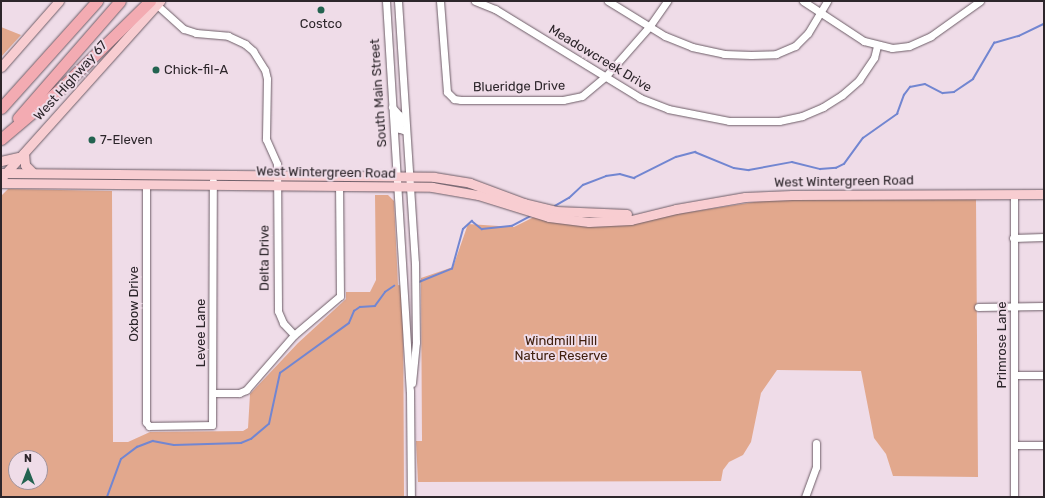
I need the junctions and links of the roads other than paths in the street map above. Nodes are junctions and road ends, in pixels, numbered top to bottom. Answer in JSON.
{"nodes":[{"id":1,"x":59,"y":1,"type":"edge"},
{"id":2,"x":97,"y":1,"type":"edge"},
{"id":3,"x":120,"y":1,"type":"edge"},
{"id":4,"x":386,"y":1,"type":"edge"},
{"id":5,"x":398,"y":1,"type":"edge"},
{"id":6,"x":440,"y":1,"type":"edge"},
{"id":7,"x":475,"y":1,"type":"edge"},
{"id":8,"x":608,"y":1,"type":"edge"},
{"id":9,"x":667,"y":1,"type":"edge"},
{"id":10,"x":803,"y":1,"type":"edge"},
{"id":11,"x":827,"y":1,"type":"edge"},
{"id":12,"x":980,"y":1,"type":"edge"},
{"id":13,"x":156,"y":2,"type":"edge"},
{"id":14,"x":820,"y":12,"type":"junction"},
{"id":15,"x":649,"y":27,"type":"junction"},
{"id":16,"x":877,"y":46,"type":"junction"},
{"id":17,"x":1,"y":67,"type":"edge"},
{"id":18,"x":402,"y":76,"type":"junction"},
{"id":19,"x":390,"y":77,"type":"junction"},
{"id":20,"x":605,"y":77,"type":"junction"},
{"id":21,"x":392,"y":107,"type":"junction"},
{"id":22,"x":1,"y":108,"type":"edge"},
{"id":23,"x":406,"y":131,"type":"junction"},
{"id":24,"x":1,"y":138,"type":"edge"},
{"id":25,"x":22,"y":155,"type":"junction"},
{"id":26,"x":1,"y":160,"type":"edge"},
{"id":27,"x":34,"y":172,"type":"junction"},
{"id":28,"x":106,"y":173,"type":"junction"},
{"id":29,"x":213,"y":174,"type":"junction"},
{"id":30,"x":3,"y":175,"type":"edge"},
{"id":31,"x":277,"y":175,"type":"junction"},
{"id":32,"x":396,"y":176,"type":"junction"},
{"id":33,"x":409,"y":177,"type":"junction"},
{"id":34,"x":1,"y":183,"type":"edge"},
{"id":35,"x":106,"y":184,"type":"junction"},
{"id":36,"x":146,"y":185,"type":"junction"},
{"id":37,"x":213,"y":185,"type":"junction"},
{"id":38,"x":277,"y":186,"type":"junction"},
{"id":39,"x":339,"y":187,"type":"junction"},
{"id":40,"x":397,"y":187,"type":"junction"},
{"id":41,"x":410,"y":187,"type":"junction"},
{"id":42,"x":1014,"y":194,"type":"junction"},
{"id":43,"x":1044,"y":194,"type":"edge"},
{"id":44,"x":521,"y":206,"type":"junction"},
{"id":45,"x":646,"y":215,"type":"junction"},
{"id":46,"x":1044,"y":237,"type":"edge"},
{"id":47,"x":1013,"y":238,"type":"junction"},
{"id":48,"x":405,"y":303,"type":"junction"},
{"id":49,"x":416,"y":303,"type":"junction"},
{"id":50,"x":1014,"y":306,"type":"junction"},
{"id":51,"x":1044,"y":306,"type":"edge"},
{"id":52,"x":978,"y":307,"type":"dead end"},
{"id":53,"x":294,"y":335,"type":"junction"},
{"id":54,"x":1014,"y":375,"type":"junction"},
{"id":55,"x":1044,"y":375,"type":"edge"},
{"id":56,"x":410,"y":391,"type":"junction"},
{"id":57,"x":213,"y":393,"type":"junction"},
{"id":58,"x":147,"y":423,"type":"joint"},
{"id":59,"x":816,"y":443,"type":"dead end"},
{"id":60,"x":1044,"y":444,"type":"edge"},
{"id":61,"x":1014,"y":445,"type":"junction"},
{"id":62,"x":411,"y":497,"type":"edge"},
{"id":63,"x":805,"y":497,"type":"edge"},
{"id":64,"x":1014,"y":497,"type":"edge"}],
"edges":[{"from":1,"to":17,"type":"main road"},
{"from":2,"to":22,"type":"highway"},
{"from":3,"to":24,"type":"highway"},
{"from":4,"to":19,"type":"street","name":"South Main Street"},
{"from":5,"to":18,"type":"street","name":"South Main Street"},
{"from":6,"to":20,"type":"street","name":"Blueridge Drive"},
{"from":7,"to":20,"type":"street","name":"Meadowcreek Drive"},
{"from":8,"to":15,"type":"street"},
{"from":9,"to":15,"type":"street","name":"Blueridge Drive"},
{"from":10,"to":14,"type":"street"},
{"from":11,"to":14,"type":"street"},
{"from":12,"to":16,"type":"street"},
{"from":13,"to":24,"type":"highway"},
{"from":13,"to":25,"type":"main road","name":"West Highway 67"},
{"from":13,"to":31,"type":"street","name":"Delta Drive"},
{"from":14,"to":15,"type":"street"},
{"from":14,"to":16,"type":"street"},
{"from":15,"to":20,"type":"street","name":"Blueridge Drive"},
{"from":16,"to":20,"type":"street","name":"Meadowcreek Drive"},
{"from":18,"to":19,"type":"street"},
{"from":18,"to":23,"type":"street","name":"South Main Street"},
{"from":19,"to":21,"type":"street","name":"South Main Street"},
{"from":21,"to":23,"type":"street"},
{"from":21,"to":32,"type":"street","name":"South Main Street"},
{"from":23,"to":33,"type":"street","name":"South Main Street"},
{"from":25,"to":26,"type":"main road"},
{"from":25,"to":27,"type":"main road"},
{"from":25,"to":30,"type":"main road","name":"West Highway 67"},
{"from":27,"to":28,"type":"main road","name":"West Wintergreen Road"},
{"from":27,"to":30,"type":"main road","name":"West Wintergreen Road"},
{"from":28,"to":29,"type":"main road","name":"West Wintergreen Road"},
{"from":28,"to":35,"type":"main road"},
{"from":29,"to":31,"type":"main road","name":"West Wintergreen Road"},
{"from":29,"to":37,"type":"street","name":"Levee Lane"},
{"from":31,"to":32,"type":"main road","name":"West Wintergreen Road"},
{"from":31,"to":38,"type":"street","name":"Delta Drive"},
{"from":32,"to":33,"type":"main road","name":"West Wintergreen Road"},
{"from":32,"to":40,"type":"street","name":"South Main Street"},
{"from":33,"to":41,"type":"street","name":"South Main Street"},
{"from":33,"to":44,"type":"main road","name":"West Wintergreen Road"},
{"from":34,"to":35,"type":"main road","name":"West Wintergreen Road"},
{"from":35,"to":36,"type":"main road","name":"West Wintergreen Road"},
{"from":36,"to":37,"type":"main road","name":"West Wintergreen Road"},
{"from":36,"to":58,"type":"street","name":"Oxbow Drive"},
{"from":37,"to":38,"type":"main road","name":"West Wintergreen Road"},
{"from":37,"to":57,"type":"street","name":"Levee Lane"},
{"from":38,"to":39,"type":"main road","name":"West Wintergreen Road"},
{"from":38,"to":53,"type":"street","name":"Delta Drive"},
{"from":39,"to":40,"type":"main road","name":"West Wintergreen Road"},
{"from":39,"to":53,"type":"street"},
{"from":40,"to":41,"type":"main road","name":"West Wintergreen Road"},
{"from":40,"to":48,"type":"street","name":"South Main Street"},
{"from":41,"to":44,"type":"main road","name":"West Wintergreen Road"},
{"from":41,"to":49,"type":"street","name":"South Main Street"},
{"from":42,"to":43,"type":"main road","name":"West Wintergreen Road"},
{"from":42,"to":45,"type":"main road","name":"West Wintergreen Road"},
{"from":42,"to":47,"type":"street","name":"Primrose Lane"},
{"from":44,"to":45,"type":"main road","name":"West Wintergreen Road"},
{"from":44,"to":45,"type":"main road","name":"West Wintergreen Road"},
{"from":46,"to":47,"type":"street"},
{"from":47,"to":50,"type":"street","name":"Primrose Lane"},
{"from":48,"to":49,"type":"street"},
{"from":48,"to":56,"type":"street","name":"South Main Street"},
{"from":49,"to":56,"type":"street","name":"South Main Street"},
{"from":50,"to":51,"type":"street"},
{"from":50,"to":52,"type":"street"},
{"from":50,"to":54,"type":"street","name":"Primrose Lane"},
{"from":53,"to":57,"type":"street"},
{"from":54,"to":55,"type":"street"},
{"from":54,"to":61,"type":"street","name":"Primrose Lane"},
{"from":56,"to":62,"type":"street"},
{"from":57,"to":58,"type":"street","name":"Levee Lane"},
{"from":59,"to":63,"type":"street"},
{"from":60,"to":61,"type":"street"},
{"from":61,"to":64,"type":"street","name":"Primrose Lane"}]}
